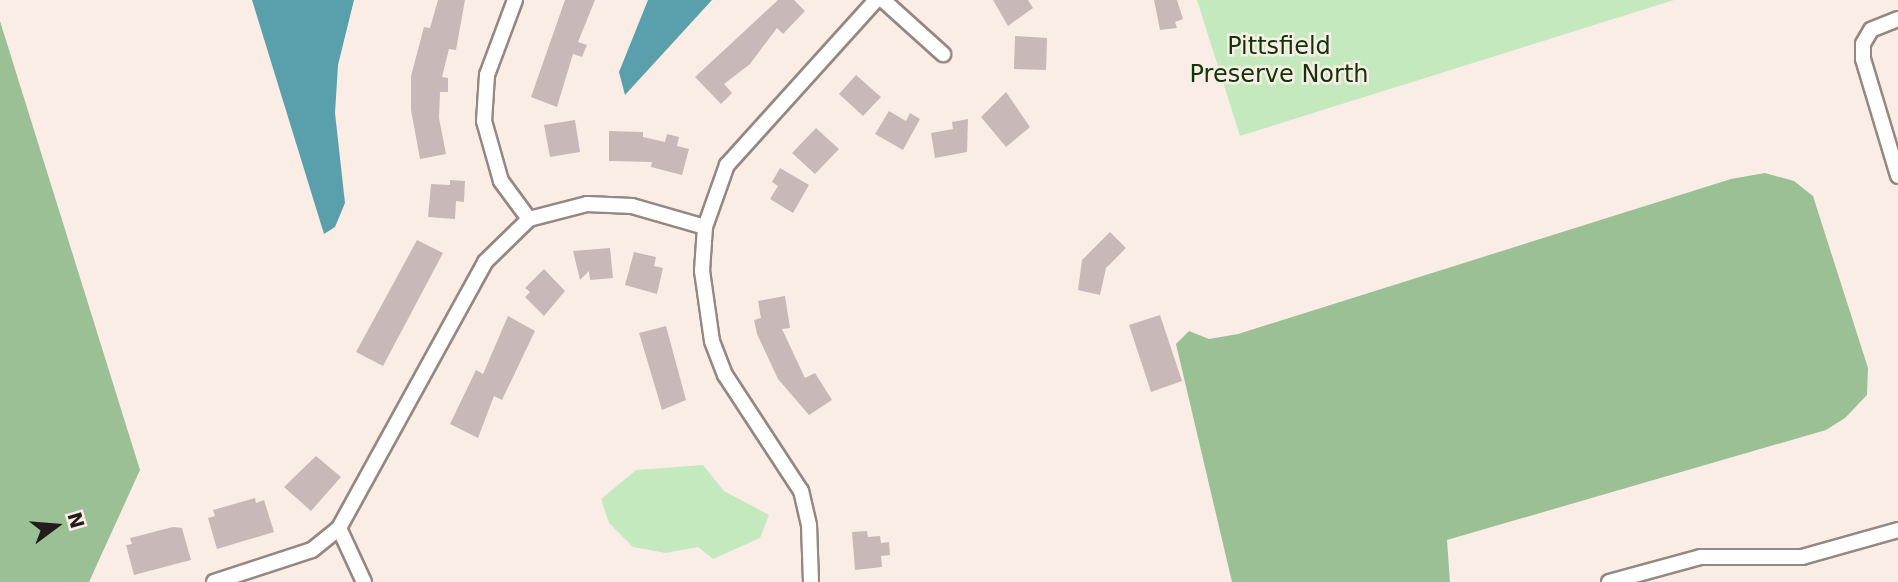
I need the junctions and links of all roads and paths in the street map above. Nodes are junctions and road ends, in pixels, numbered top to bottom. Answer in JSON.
{"nodes":[{"id":1,"x":515,"y":0,"type":"edge"},
{"id":2,"x":876,"y":0,"type":"edge"},
{"id":3,"x":883,"y":0,"type":"edge"},
{"id":4,"x":1898,"y":19,"type":"edge"},
{"id":5,"x":943,"y":54,"type":"dead end"},
{"id":6,"x":1898,"y":176,"type":"edge"},
{"id":7,"x":529,"y":219,"type":"junction"},
{"id":8,"x":705,"y":227,"type":"junction"},
{"id":9,"x":338,"y":528,"type":"junction"},
{"id":10,"x":1898,"y":530,"type":"edge"},
{"id":11,"x":214,"y":582,"type":"edge"},
{"id":12,"x":364,"y":582,"type":"edge"},
{"id":13,"x":811,"y":582,"type":"edge"},
{"id":14,"x":1609,"y":582,"type":"edge"}],
"edges":[{"from":1,"to":7,"type":"street"},
{"from":2,"to":8,"type":"street"},
{"from":3,"to":5,"type":"street"},
{"from":4,"to":6,"type":"street"},
{"from":7,"to":8,"type":"street"},
{"from":7,"to":9,"type":"street"},
{"from":8,"to":13,"type":"street"},
{"from":9,"to":11,"type":"street"},
{"from":9,"to":12,"type":"street"},
{"from":10,"to":14,"type":"street"}]}
